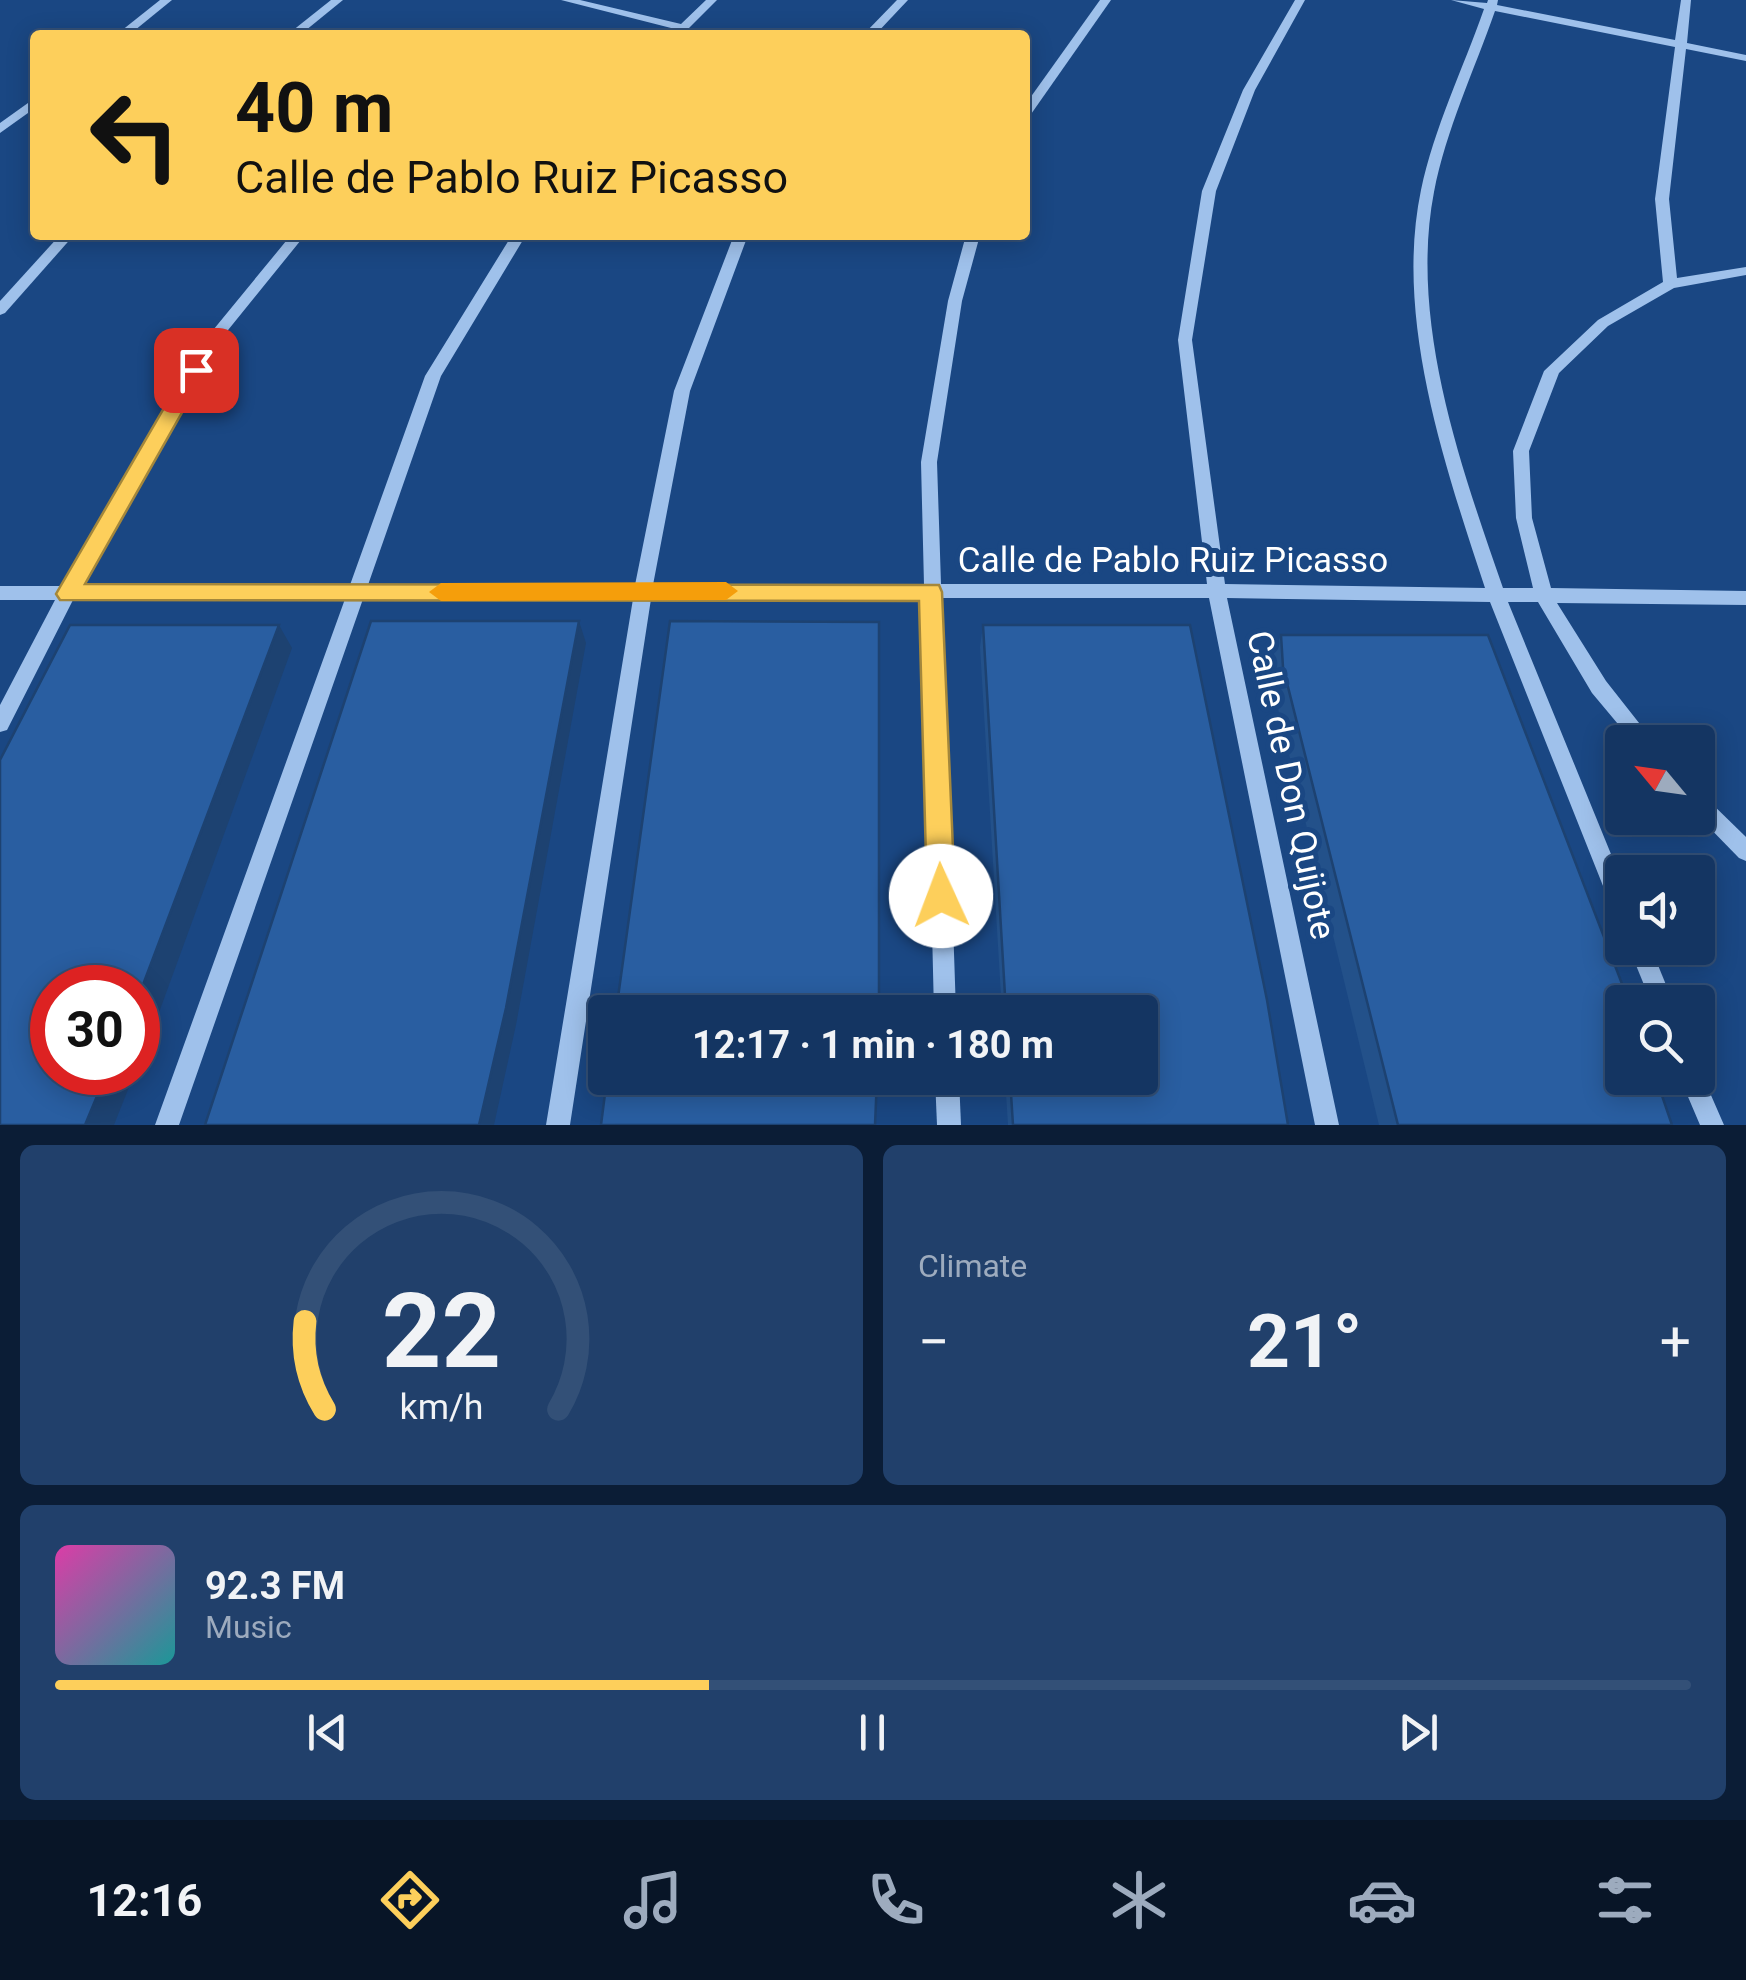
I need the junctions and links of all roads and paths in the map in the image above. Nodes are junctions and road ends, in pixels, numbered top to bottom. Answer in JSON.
{"nodes":[{"id":1,"x":166,"y":0,"type":"edge"},
{"id":2,"x":338,"y":0,"type":"edge"},
{"id":3,"x":566,"y":0,"type":"edge"},
{"id":4,"x":712,"y":0,"type":"edge"},
{"id":5,"x":902,"y":0,"type":"edge"},
{"id":6,"x":1106,"y":0,"type":"edge"},
{"id":7,"x":1300,"y":0,"type":"edge"},
{"id":8,"x":1456,"y":0,"type":"edge"},
{"id":9,"x":1686,"y":0,"type":"edge"},
{"id":10,"x":1492,"y":4,"type":"edge"},
{"id":11,"x":128,"y":30,"type":"edge"},
{"id":12,"x":299,"y":30,"type":"edge"},
{"id":13,"x":674,"y":30,"type":"edge"},
{"id":14,"x":679,"y":30,"type":"edge"},
{"id":15,"x":873,"y":30,"type":"edge"},
{"id":16,"x":1680,"y":44,"type":"junction"},
{"id":17,"x":1746,"y":58,"type":"edge"},
{"id":18,"x":30,"y":106,"type":"edge"},
{"id":19,"x":1030,"y":107,"type":"edge"},
{"id":20,"x":0,"y":130,"type":"edge"},
{"id":21,"x":63,"y":240,"type":"edge"},
{"id":22,"x":294,"y":240,"type":"edge"},
{"id":23,"x":516,"y":240,"type":"edge"},
{"id":24,"x":739,"y":240,"type":"edge"},
{"id":25,"x":972,"y":240,"type":"edge"},
{"id":26,"x":1746,"y":271,"type":"edge"},
{"id":27,"x":1670,"y":284,"type":"junction"},
{"id":28,"x":0,"y":310,"type":"edge"},
{"id":29,"x":644,"y":590,"type":"junction"},
{"id":30,"x":1217,"y":591,"type":"junction"},
{"id":31,"x":931,"y":592,"type":"junction"},
{"id":32,"x":0,"y":593,"type":"edge"},
{"id":33,"x":354,"y":593,"type":"junction"},
{"id":34,"x":68,"y":594,"type":"junction"},
{"id":35,"x":1496,"y":596,"type":"junction"},
{"id":36,"x":1544,"y":596,"type":"junction"},
{"id":37,"x":1746,"y":598,"type":"edge"},
{"id":38,"x":0,"y":724,"type":"edge"},
{"id":39,"x":1630,"y":725,"type":"edge"},
{"id":40,"x":1715,"y":820,"type":"edge"},
{"id":41,"x":1746,"y":851,"type":"edge"},
{"id":42,"x":1605,"y":864,"type":"edge"},
{"id":43,"x":944,"y":995,"type":"edge"},
{"id":44,"x":948,"y":1095,"type":"edge"},
{"id":45,"x":1699,"y":1095,"type":"edge"},
{"id":46,"x":167,"y":1125,"type":"edge"},
{"id":47,"x":558,"y":1125,"type":"edge"},
{"id":48,"x":949,"y":1125,"type":"edge"},
{"id":49,"x":1327,"y":1125,"type":"edge"},
{"id":50,"x":1712,"y":1125,"type":"edge"}],
"edges":[{"from":1,"to":11,"type":"street"},
{"from":2,"to":12,"type":"street"},
{"from":3,"to":13,"type":"street"},
{"from":4,"to":14,"type":"street"},
{"from":5,"to":15,"type":"street"},
{"from":6,"to":19,"type":"street"},
{"from":7,"to":30,"type":"street","name":"Calle de Don Quijote"},
{"from":8,"to":10,"type":"street"},
{"from":9,"to":16,"type":"street"},
{"from":10,"to":16,"type":"street"},
{"from":10,"to":35,"type":"street"},
{"from":16,"to":17,"type":"street"},
{"from":16,"to":27,"type":"street"},
{"from":18,"to":20,"type":"street"},
{"from":21,"to":28,"type":"street"},
{"from":22,"to":34,"type":"street"},
{"from":23,"to":33,"type":"street"},
{"from":24,"to":29,"type":"street"},
{"from":25,"to":31,"type":"street"},
{"from":26,"to":27,"type":"street"},
{"from":27,"to":36,"type":"street"},
{"from":29,"to":31,"type":"street","name":"Calle de Pablo Ruiz Picasso"},
{"from":29,"to":33,"type":"street","name":"Calle de Pablo Ruiz Picasso"},
{"from":29,"to":47,"type":"street"},
{"from":30,"to":31,"type":"street","name":"Calle de Pablo Ruiz Picasso"},
{"from":30,"to":35,"type":"street","name":"Calle de Pablo Ruiz Picasso"},
{"from":30,"to":49,"type":"street","name":"Calle de Don Quijote"},
{"from":31,"to":43,"type":"street"},
{"from":32,"to":34,"type":"street","name":"Calle de Pablo Ruiz Picasso"},
{"from":33,"to":34,"type":"street","name":"Calle de Pablo Ruiz Picasso"},
{"from":33,"to":46,"type":"street"},
{"from":34,"to":38,"type":"street"},
{"from":35,"to":36,"type":"street","name":"Calle de Pablo Ruiz Picasso"},
{"from":35,"to":42,"type":"street"},
{"from":36,"to":37,"type":"street","name":"Calle de Pablo Ruiz Picasso"},
{"from":36,"to":39,"type":"street"},
{"from":40,"to":41,"type":"street"},
{"from":44,"to":48,"type":"street"},
{"from":45,"to":50,"type":"street"}]}
